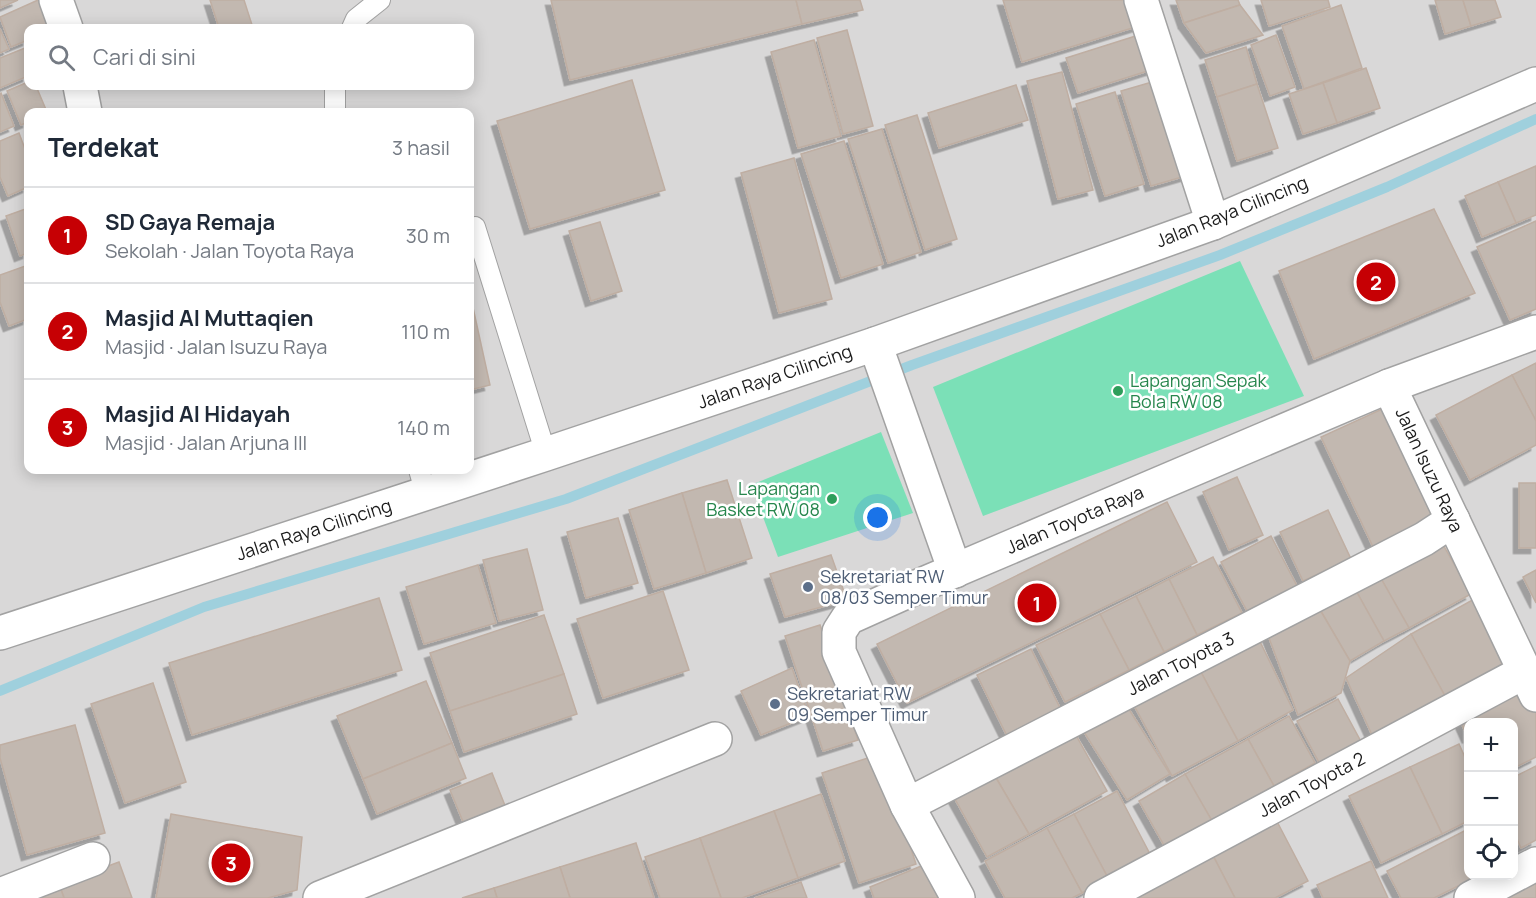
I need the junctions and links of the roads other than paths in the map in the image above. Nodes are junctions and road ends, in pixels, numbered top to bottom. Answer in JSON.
{"nodes":[{"id":1,"x":56,"y":0,"type":"edge"},
{"id":2,"x":380,"y":0,"type":"edge"},
{"id":3,"x":1141,"y":0,"type":"edge"},
{"id":4,"x":65,"y":24,"type":"edge"},
{"id":5,"x":354,"y":24,"type":"edge"},
{"id":6,"x":1536,"y":84,"type":"edge"},
{"id":7,"x":81,"y":90,"type":"edge"},
{"id":8,"x":335,"y":90,"type":"edge"},
{"id":9,"x":84,"y":108,"type":"edge"},
{"id":10,"x":335,"y":108,"type":"edge"},
{"id":11,"x":1213,"y":223,"type":"junction"},
{"id":12,"x":475,"y":227,"type":"dead end"},
{"id":13,"x":1536,"y":332,"type":"edge"},
{"id":14,"x":879,"y":354,"type":"junction"},
{"id":15,"x":1389,"y":386,"type":"junction"},
{"id":16,"x":546,"y":454,"type":"junction"},
{"id":17,"x":474,"y":470,"type":"edge"},
{"id":18,"x":457,"y":474,"type":"edge"},
{"id":19,"x":422,"y":482,"type":"edge"},
{"id":20,"x":1453,"y":520,"type":"junction"},
{"id":21,"x":955,"y":571,"type":"junction"},
{"id":22,"x":0,"y":633,"type":"edge"},
{"id":23,"x":1530,"y":684,"type":"edge"},
{"id":24,"x":714,"y":739,"type":"dead end"},
{"id":25,"x":908,"y":805,"type":"junction"},
{"id":26,"x":93,"y":859,"type":"dead end"},
{"id":27,"x":1536,"y":864,"type":"edge"},
{"id":28,"x":337,"y":894,"type":"edge"},
{"id":29,"x":0,"y":895,"type":"edge"},
{"id":30,"x":958,"y":898,"type":"edge"},
{"id":31,"x":1101,"y":898,"type":"edge"},
{"id":32,"x":1471,"y":898,"type":"edge"}],
"edges":[{"from":1,"to":4,"type":"street"},
{"from":2,"to":5,"type":"lane"},
{"from":3,"to":11,"type":"street"},
{"from":6,"to":11,"type":"street","name":"Jalan Raya Cilincing"},
{"from":7,"to":9,"type":"street"},
{"from":8,"to":10,"type":"lane"},
{"from":11,"to":14,"type":"street","name":"Jalan Raya Cilincing"},
{"from":12,"to":16,"type":"lane"},
{"from":13,"to":15,"type":"street","name":"Jalan Isuzu Raya"},
{"from":14,"to":16,"type":"street","name":"Jalan Raya Cilincing"},
{"from":14,"to":21,"type":"street"},
{"from":15,"to":20,"type":"street","name":"Jalan Isuzu Raya"},
{"from":15,"to":21,"type":"street","name":"Jalan Toyota Raya"},
{"from":16,"to":17,"type":"street","name":"Jalan Raya Cilincing"},
{"from":18,"to":19,"type":"street","name":"Jalan Raya Cilincing"},
{"from":19,"to":22,"type":"street","name":"Jalan Raya Cilincing"},
{"from":20,"to":23,"type":"street","name":"Jalan Isuzu Raya"},
{"from":20,"to":25,"type":"street","name":"Jalan Toyota 3"},
{"from":21,"to":25,"type":"street","name":"Jalan Toyota Raya"},
{"from":23,"to":31,"type":"street","name":"Jalan Toyota 2"},
{"from":24,"to":28,"type":"street"},
{"from":25,"to":30,"type":"street","name":"Jalan Toyota Raya"},
{"from":26,"to":29,"type":"street"},
{"from":27,"to":32,"type":"street"}]}
